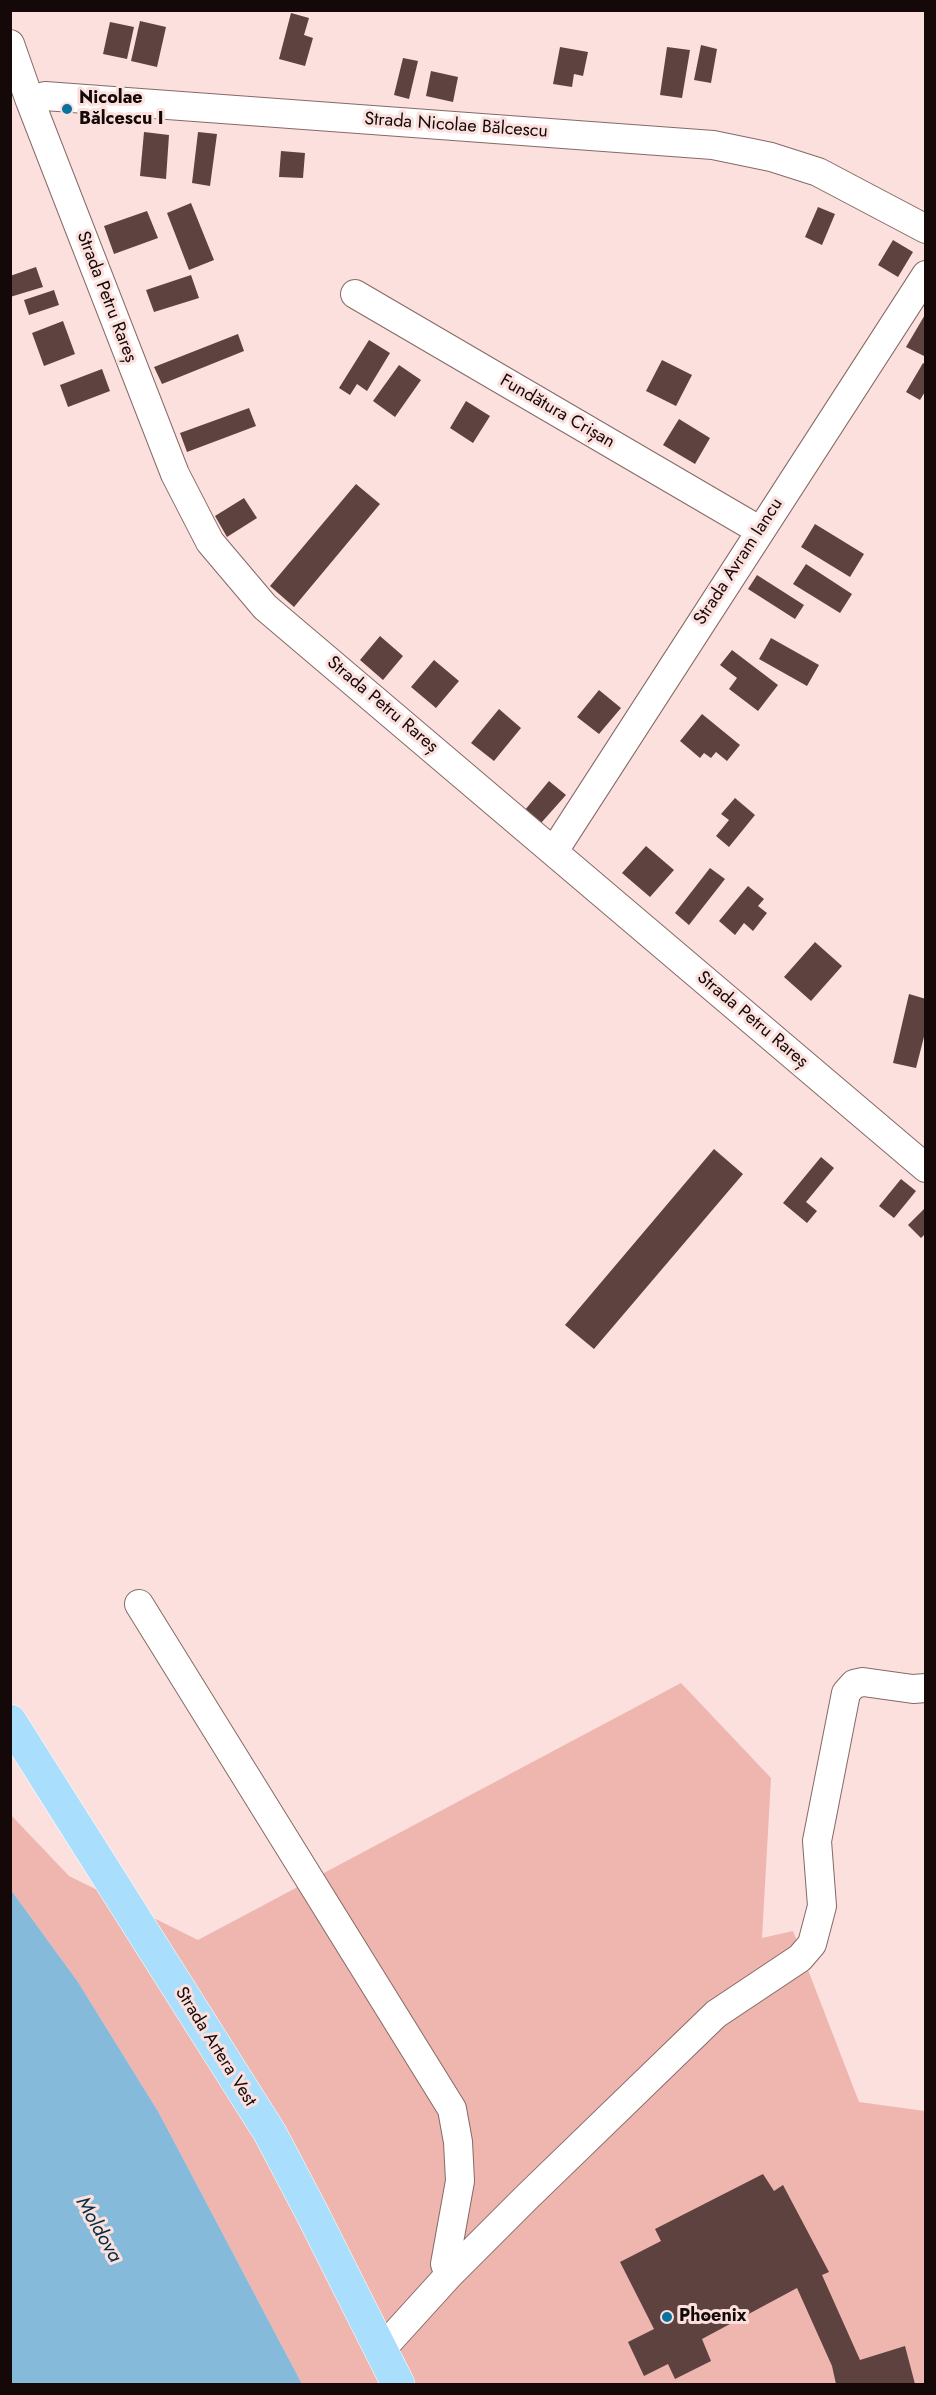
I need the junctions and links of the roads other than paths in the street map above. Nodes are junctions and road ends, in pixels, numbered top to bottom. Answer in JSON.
{"nodes":[{"id":1,"x":10,"y":44,"type":"edge"},
{"id":2,"x":30,"y":102,"type":"junction"},
{"id":3,"x":926,"y":229,"type":"edge"},
{"id":4,"x":926,"y":275,"type":"edge"},
{"id":5,"x":355,"y":294,"type":"dead end"},
{"id":6,"x":759,"y":530,"type":"junction"},
{"id":7,"x":554,"y":851,"type":"junction"},
{"id":8,"x":926,"y":1168,"type":"edge"},
{"id":9,"x":139,"y":1604,"type":"dead end"},
{"id":10,"x":926,"y":1688,"type":"edge"},
{"id":11,"x":10,"y":1721,"type":"edge"},
{"id":12,"x":449,"y":2275,"type":"junction"},
{"id":13,"x":380,"y":2351,"type":"junction"},
{"id":14,"x":398,"y":2385,"type":"edge"}],
"edges":[{"from":1,"to":2,"type":"street"},
{"from":2,"to":3,"type":"street","name":"Strada Nicolae Bălcescu"},
{"from":2,"to":7,"type":"street","name":"Strada Petru Rareș"},
{"from":4,"to":6,"type":"street","name":"Strada Avram Iancu"},
{"from":5,"to":6,"type":"street","name":"Fundătura Crișan"},
{"from":6,"to":7,"type":"street","name":"Strada Avram Iancu"},
{"from":7,"to":8,"type":"street","name":"Strada Petru Rareș"},
{"from":9,"to":12,"type":"street"},
{"from":10,"to":12,"type":"street"},
{"from":11,"to":13,"type":"main road","name":"Strada Artera Vest"},
{"from":12,"to":13,"type":"street"},
{"from":13,"to":14,"type":"main road","name":"Strada Artera Vest"}]}
